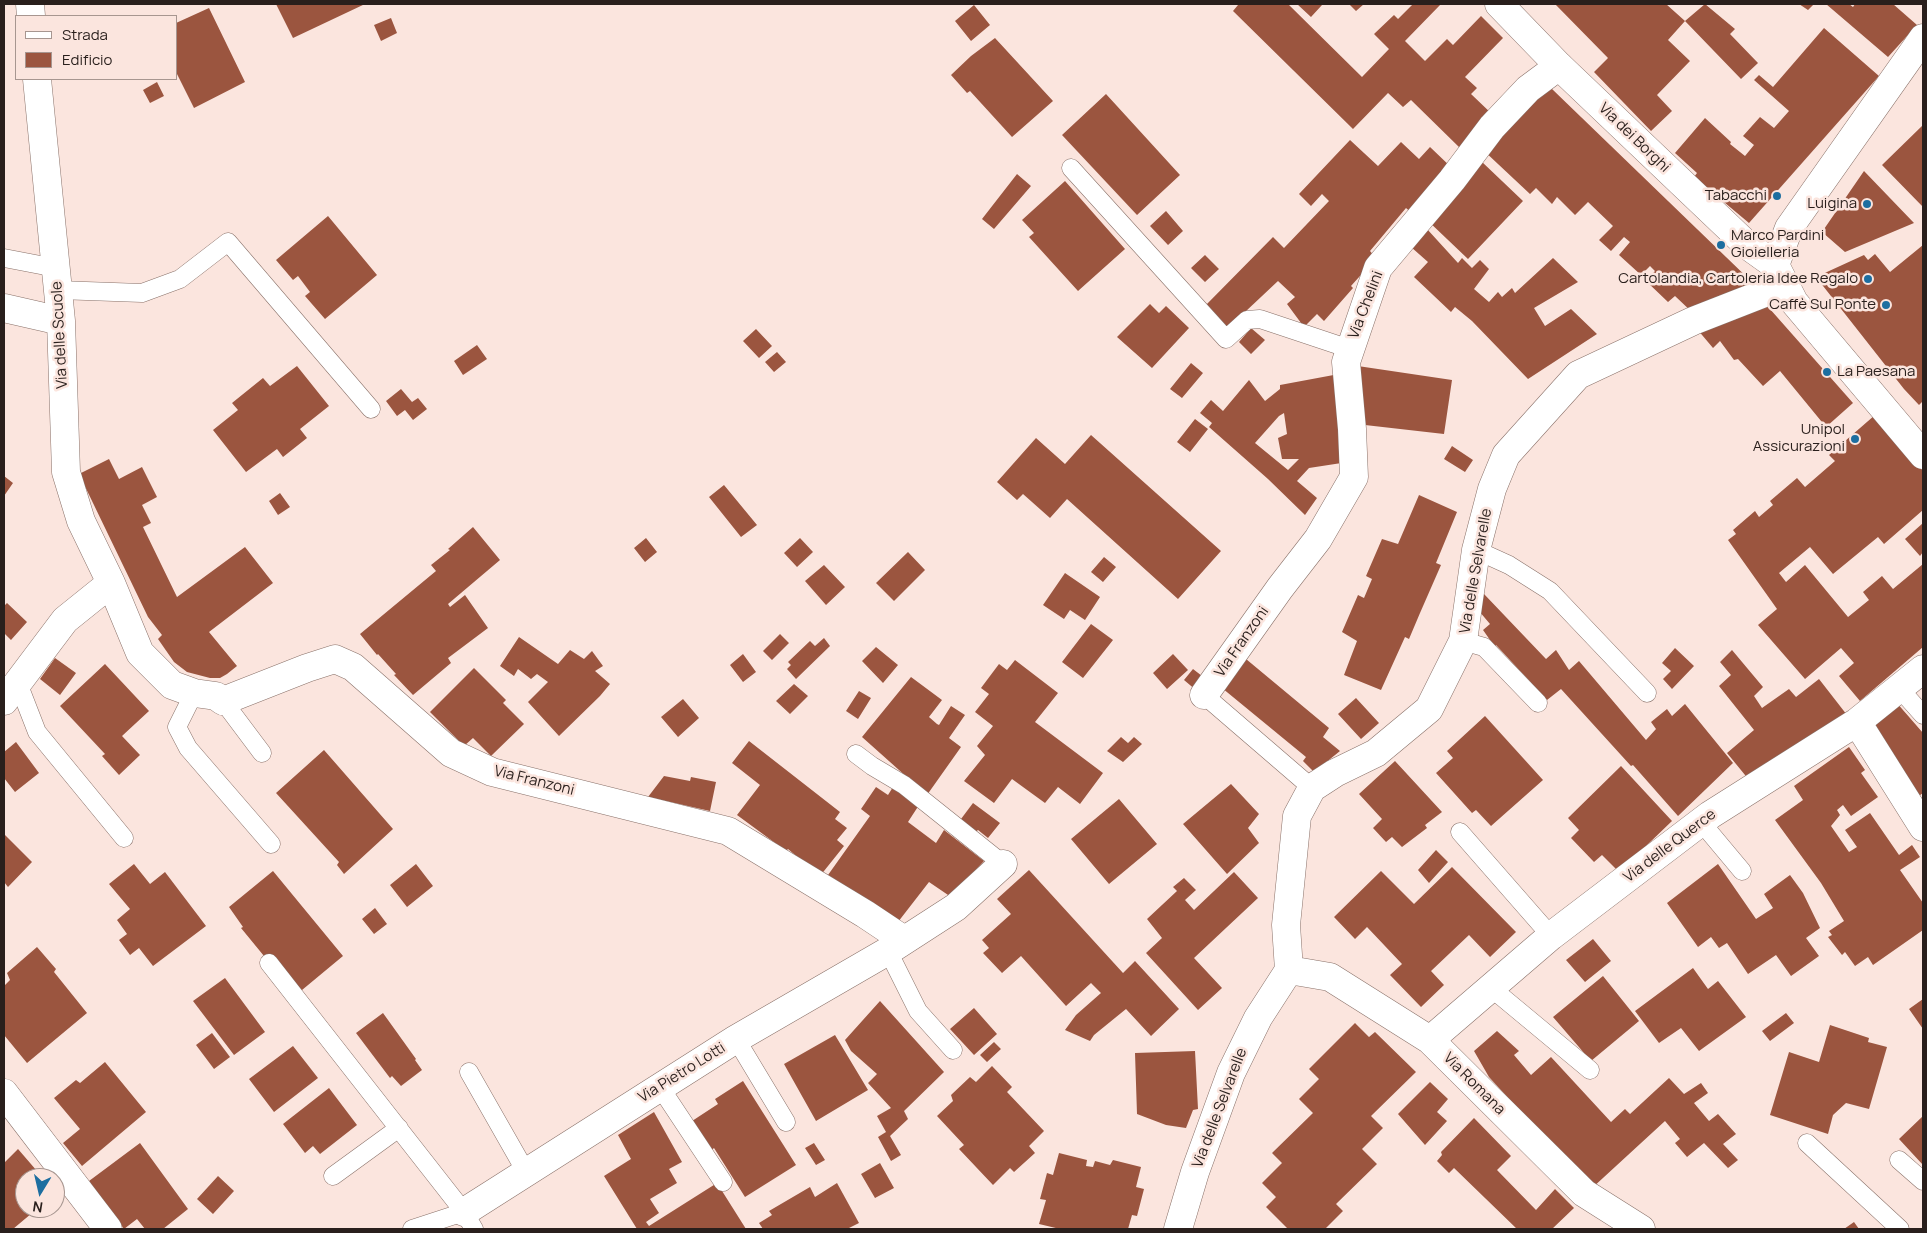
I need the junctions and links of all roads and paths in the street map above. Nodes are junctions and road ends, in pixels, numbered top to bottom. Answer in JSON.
{"nodes":[{"id":1,"x":1506,"y":6,"type":"edge"},
{"id":2,"x":1923,"y":38,"type":"edge"},
{"id":3,"x":1559,"y":66,"type":"junction"},
{"id":4,"x":37,"y":80,"type":"edge"},
{"id":5,"x":1071,"y":168,"type":"dead end"},
{"id":6,"x":4,"y":258,"type":"edge"},
{"id":7,"x":1775,"y":265,"type":"junction"},
{"id":8,"x":57,"y":279,"type":"junction"},
{"id":9,"x":1762,"y":294,"type":"dead end"},
{"id":10,"x":4,"y":308,"type":"edge"},
{"id":11,"x":61,"y":321,"type":"junction"},
{"id":12,"x":1350,"y":348,"type":"junction"},
{"id":13,"x":371,"y":409,"type":"dead end"},
{"id":14,"x":1923,"y":455,"type":"edge"},
{"id":15,"x":1476,"y":550,"type":"junction"},
{"id":16,"x":111,"y":582,"type":"junction"},
{"id":17,"x":1280,"y":588,"type":"joint"},
{"id":18,"x":1463,"y":641,"type":"junction"},
{"id":19,"x":1923,"y":669,"type":"edge"},
{"id":20,"x":1899,"y":688,"type":"junction"},
{"id":21,"x":11,"y":692,"type":"edge"},
{"id":22,"x":194,"y":693,"type":"junction"},
{"id":23,"x":1646,"y":693,"type":"dead end"},
{"id":24,"x":1204,"y":695,"type":"joint"},
{"id":25,"x":223,"y":701,"type":"junction"},
{"id":26,"x":1538,"y":703,"type":"dead end"},
{"id":27,"x":1923,"y":715,"type":"edge"},
{"id":28,"x":1856,"y":722,"type":"junction"},
{"id":29,"x":262,"y":753,"type":"dead end"},
{"id":30,"x":856,"y":754,"type":"dead end"},
{"id":31,"x":1312,"y":788,"type":"junction"},
{"id":32,"x":1701,"y":822,"type":"junction"},
{"id":33,"x":1923,"y":827,"type":"edge"},
{"id":34,"x":1460,"y":832,"type":"dead end"},
{"id":35,"x":124,"y":838,"type":"dead end"},
{"id":36,"x":271,"y":844,"type":"dead end"},
{"id":37,"x":1002,"y":864,"type":"joint"},
{"id":38,"x":1742,"y":871,"type":"dead end"},
{"id":39,"x":1551,"y":936,"type":"junction"},
{"id":40,"x":896,"y":945,"type":"junction"},
{"id":41,"x":269,"y":963,"type":"dead end"},
{"id":42,"x":1289,"y":970,"type":"junction"},
{"id":43,"x":1490,"y":988,"type":"junction"},
{"id":44,"x":736,"y":1039,"type":"junction"},
{"id":45,"x":1430,"y":1040,"type":"junction"},
{"id":46,"x":953,"y":1050,"type":"dead end"},
{"id":47,"x":1590,"y":1070,"type":"dead end"},
{"id":48,"x":469,"y":1072,"type":"dead end"},
{"id":49,"x":660,"y":1087,"type":"junction"},
{"id":50,"x":4,"y":1093,"type":"edge"},
{"id":51,"x":786,"y":1122,"type":"dead end"},
{"id":52,"x":399,"y":1128,"type":"junction"},
{"id":53,"x":1807,"y":1143,"type":"dead end"},
{"id":54,"x":1899,"y":1160,"type":"dead end"},
{"id":55,"x":526,"y":1172,"type":"junction"},
{"id":56,"x":333,"y":1176,"type":"dead end"},
{"id":57,"x":1923,"y":1181,"type":"edge"},
{"id":58,"x":723,"y":1182,"type":"dead end"},
{"id":59,"x":469,"y":1221,"type":"edge"},
{"id":60,"x":108,"y":1229,"type":"edge"},
{"id":61,"x":412,"y":1229,"type":"edge"},
{"id":62,"x":1178,"y":1229,"type":"edge"},
{"id":63,"x":1641,"y":1229,"type":"edge"},
{"id":64,"x":1900,"y":1229,"type":"edge"}],
"edges":[{"from":1,"to":3,"type":"street","name":"Via dei Borghi"},
{"from":2,"to":7,"type":"street"},
{"from":3,"to":7,"type":"street","name":"Via dei Borghi"},
{"from":3,"to":12,"type":"street","name":"Via Chelini"},
{"from":4,"to":8,"type":"street","name":"Via delle Scuole"},
{"from":5,"to":12,"type":"lane"},
{"from":6,"to":8,"type":"lane"},
{"from":7,"to":14,"type":"street"},
{"from":8,"to":11,"type":"street","name":"Via delle Scuole"},
{"from":8,"to":13,"type":"lane"},
{"from":9,"to":15,"type":"street","name":"Via delle Selvarelle"},
{"from":10,"to":11,"type":"street"},
{"from":11,"to":16,"type":"street","name":"Via delle Scuole"},
{"from":12,"to":17,"type":"street","name":"Via Chelini"},
{"from":15,"to":18,"type":"street","name":"Via delle Selvarelle"},
{"from":15,"to":23,"type":"lane"},
{"from":16,"to":21,"type":"street"},
{"from":16,"to":22,"type":"street"},
{"from":17,"to":24,"type":"street","name":"Via Franzoni"},
{"from":18,"to":26,"type":"lane"},
{"from":18,"to":31,"type":"street","name":"Via delle Selvarelle"},
{"from":19,"to":20,"type":"street","name":"Via delle Querce"},
{"from":20,"to":27,"type":"lane"},
{"from":20,"to":28,"type":"street","name":"Via delle Querce"},
{"from":21,"to":35,"type":"lane"},
{"from":22,"to":25,"type":"street"},
{"from":22,"to":36,"type":"lane"},
{"from":24,"to":31,"type":"lane"},
{"from":25,"to":29,"type":"lane"},
{"from":25,"to":40,"type":"street","name":"Via Franzoni"},
{"from":28,"to":32,"type":"street","name":"Via delle Querce"},
{"from":28,"to":33,"type":"street"},
{"from":30,"to":37,"type":"lane"},
{"from":31,"to":42,"type":"street"},
{"from":32,"to":38,"type":"lane"},
{"from":32,"to":39,"type":"street","name":"Via delle Querce"},
{"from":34,"to":39,"type":"lane"},
{"from":37,"to":40,"type":"street"},
{"from":39,"to":43,"type":"street","name":"Via delle Querce"},
{"from":40,"to":44,"type":"street","name":"Via Pietro Lotti"},
{"from":40,"to":46,"type":"lane"},
{"from":41,"to":52,"type":"lane"},
{"from":42,"to":45,"type":"street","name":"Via Romana"},
{"from":42,"to":62,"type":"street","name":"Via delle Selvarelle"},
{"from":43,"to":45,"type":"street","name":"Via delle Querce"},
{"from":43,"to":47,"type":"lane"},
{"from":44,"to":49,"type":"street","name":"Via Pietro Lotti"},
{"from":44,"to":51,"type":"lane"},
{"from":45,"to":63,"type":"street","name":"Via Romana"},
{"from":48,"to":55,"type":"lane"},
{"from":49,"to":55,"type":"street","name":"Via Pietro Lotti"},
{"from":49,"to":58,"type":"lane"},
{"from":50,"to":60,"type":"street"},
{"from":52,"to":56,"type":"lane"},
{"from":52,"to":59,"type":"lane"},
{"from":53,"to":64,"type":"lane"},
{"from":54,"to":57,"type":"lane"},
{"from":55,"to":59,"type":"street","name":"Via Pietro Lotti"},
{"from":59,"to":61,"type":"lane"}]}
